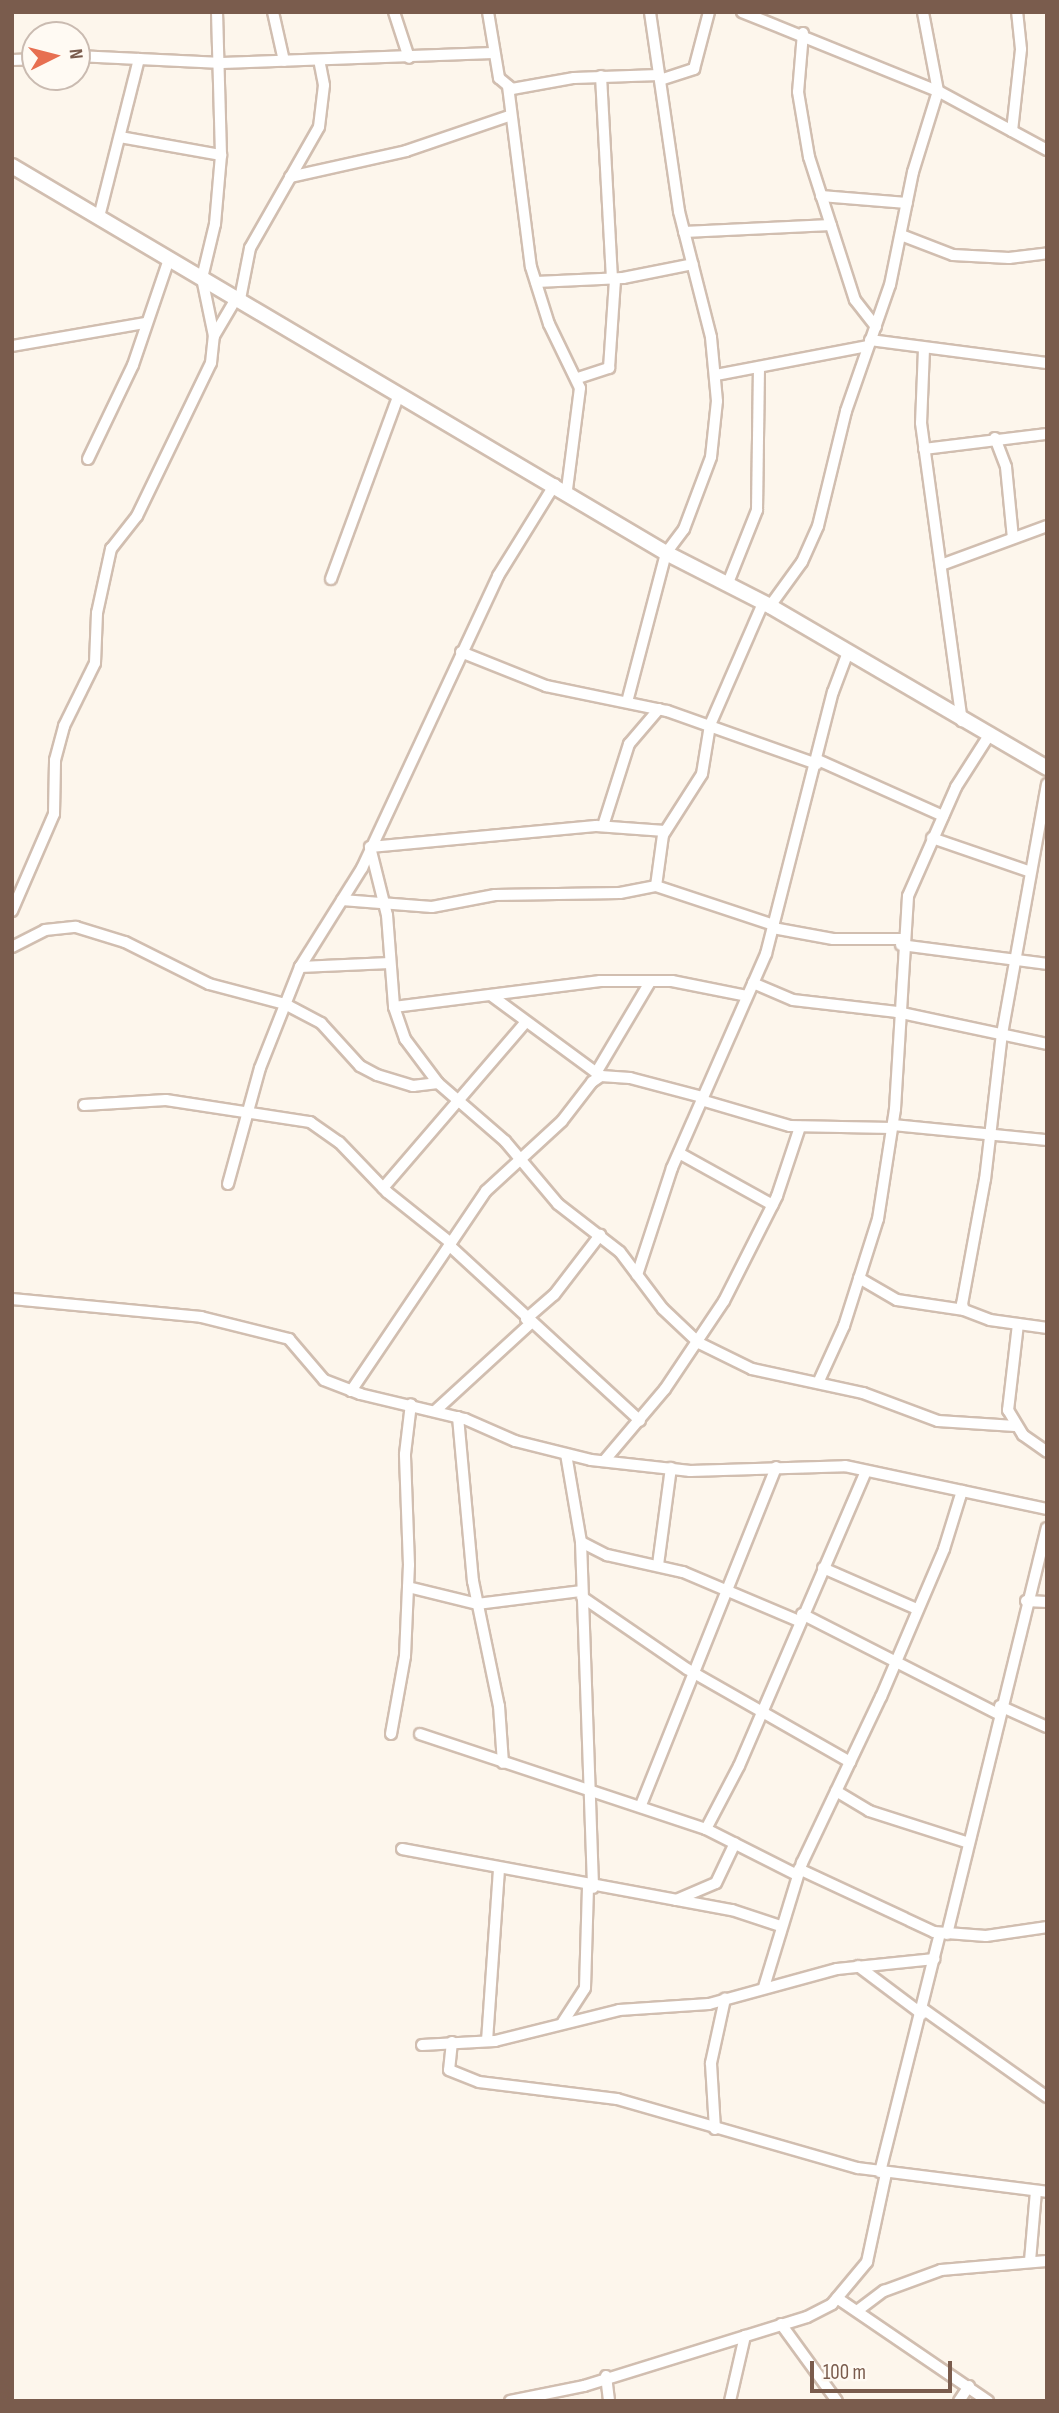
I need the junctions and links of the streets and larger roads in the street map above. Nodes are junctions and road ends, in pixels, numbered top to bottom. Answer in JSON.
{"nodes":[{"id":1,"x":217,"y":12,"type":"edge"},
{"id":2,"x":273,"y":12,"type":"edge"},
{"id":3,"x":394,"y":12,"type":"edge"},
{"id":4,"x":488,"y":12,"type":"edge"},
{"id":5,"x":650,"y":12,"type":"edge"},
{"id":6,"x":709,"y":12,"type":"edge"},
{"id":7,"x":742,"y":12,"type":"edge"},
{"id":8,"x":923,"y":12,"type":"edge"},
{"id":9,"x":1017,"y":12,"type":"edge"},
{"id":10,"x":803,"y":33,"type":"junction"},
{"id":11,"x":493,"y":53,"type":"junction"},
{"id":12,"x":91,"y":57,"type":"edge"},
{"id":13,"x":409,"y":58,"type":"junction"},
{"id":14,"x":139,"y":59,"type":"junction"},
{"id":15,"x":319,"y":60,"type":"junction"},
{"id":16,"x":284,"y":61,"type":"junction"},
{"id":17,"x":222,"y":63,"type":"junction"},
{"id":18,"x":601,"y":76,"type":"junction"},
{"id":19,"x":660,"y":77,"type":"junction"},
{"id":20,"x":508,"y":86,"type":"junction"},
{"id":21,"x":938,"y":91,"type":"junction"},
{"id":22,"x":509,"y":116,"type":"junction"},
{"id":23,"x":1013,"y":131,"type":"junction"},
{"id":24,"x":120,"y":137,"type":"junction"},
{"id":25,"x":1047,"y":150,"type":"edge"},
{"id":26,"x":221,"y":155,"type":"junction"},
{"id":27,"x":12,"y":166,"type":"edge"},
{"id":28,"x":290,"y":177,"type":"junction"},
{"id":29,"x":821,"y":196,"type":"junction"},
{"id":30,"x":907,"y":203,"type":"junction"},
{"id":31,"x":99,"y":217,"type":"junction"},
{"id":32,"x":831,"y":225,"type":"junction"},
{"id":33,"x":684,"y":232,"type":"junction"},
{"id":34,"x":901,"y":235,"type":"junction"},
{"id":35,"x":1047,"y":253,"type":"edge"},
{"id":36,"x":169,"y":259,"type":"junction"},
{"id":37,"x":693,"y":264,"type":"junction"},
{"id":38,"x":202,"y":278,"type":"junction"},
{"id":39,"x":613,"y":279,"type":"junction"},
{"id":40,"x":536,"y":282,"type":"junction"},
{"id":41,"x":238,"y":298,"type":"junction"},
{"id":42,"x":145,"y":323,"type":"junction"},
{"id":43,"x":876,"y":327,"type":"junction"},
{"id":44,"x":214,"y":336,"type":"junction"},
{"id":45,"x":869,"y":343,"type":"junction"},
{"id":46,"x":12,"y":346,"type":"edge"},
{"id":47,"x":924,"y":349,"type":"junction"},
{"id":48,"x":1047,"y":363,"type":"edge"},
{"id":49,"x":759,"y":367,"type":"junction"},
{"id":50,"x":716,"y":375,"type":"junction"},
{"id":51,"x":578,"y":378,"type":"junction"},
{"id":52,"x":399,"y":394,"type":"junction"},
{"id":53,"x":1047,"y":435,"type":"edge"},
{"id":54,"x":995,"y":438,"type":"junction"},
{"id":55,"x":924,"y":449,"type":"junction"},
{"id":56,"x":88,"y":459,"type":"dead end"},
{"id":57,"x":561,"y":487,"type":"junction"},
{"id":58,"x":1047,"y":526,"type":"edge"},
{"id":59,"x":1013,"y":538,"type":"junction"},
{"id":60,"x":666,"y":553,"type":"junction"},
{"id":61,"x":941,"y":565,"type":"junction"},
{"id":62,"x":331,"y":579,"type":"dead end"},
{"id":63,"x":728,"y":583,"type":"junction"},
{"id":64,"x":766,"y":604,"type":"junction"},
{"id":65,"x":461,"y":652,"type":"junction"},
{"id":66,"x":848,"y":652,"type":"junction"},
{"id":67,"x":627,"y":702,"type":"junction"},
{"id":68,"x":659,"y":709,"type":"junction"},
{"id":69,"x":962,"y":721,"type":"junction"},
{"id":70,"x":710,"y":724,"type":"junction"},
{"id":71,"x":988,"y":737,"type":"junction"},
{"id":72,"x":817,"y":762,"type":"junction"},
{"id":73,"x":1047,"y":768,"type":"edge"},
{"id":74,"x":1047,"y":784,"type":"edge"},
{"id":75,"x":943,"y":816,"type":"junction"},
{"id":76,"x":603,"y":826,"type":"junction"},
{"id":77,"x":665,"y":831,"type":"junction"},
{"id":78,"x":933,"y":838,"type":"junction"},
{"id":79,"x":370,"y":847,"type":"junction"},
{"id":80,"x":1028,"y":871,"type":"junction"},
{"id":81,"x":656,"y":886,"type":"junction"},
{"id":82,"x":342,"y":900,"type":"junction"},
{"id":83,"x":384,"y":903,"type":"junction"},
{"id":84,"x":12,"y":911,"type":"edge"},
{"id":85,"x":774,"y":926,"type":"junction"},
{"id":86,"x":901,"y":942,"type":"junction"},
{"id":87,"x":12,"y":947,"type":"edge"},
{"id":88,"x":1017,"y":957,"type":"junction"},
{"id":89,"x":390,"y":963,"type":"junction"},
{"id":90,"x":1047,"y":964,"type":"edge"},
{"id":91,"x":300,"y":967,"type":"junction"},
{"id":92,"x":650,"y":982,"type":"junction"},
{"id":93,"x":753,"y":983,"type":"junction"},
{"id":94,"x":492,"y":996,"type":"junction"},
{"id":95,"x":747,"y":996,"type":"junction"},
{"id":96,"x":285,"y":1004,"type":"junction"},
{"id":97,"x":394,"y":1007,"type":"junction"},
{"id":98,"x":897,"y":1012,"type":"junction"},
{"id":99,"x":525,"y":1023,"type":"junction"},
{"id":100,"x":1002,"y":1033,"type":"junction"},
{"id":101,"x":1047,"y":1044,"type":"edge"},
{"id":102,"x":599,"y":1074,"type":"junction"},
{"id":103,"x":438,"y":1083,"type":"junction"},
{"id":104,"x":701,"y":1099,"type":"junction"},
{"id":105,"x":461,"y":1101,"type":"junction"},
{"id":106,"x":84,"y":1105,"type":"dead end"},
{"id":107,"x":248,"y":1110,"type":"junction"},
{"id":108,"x":800,"y":1127,"type":"junction"},
{"id":109,"x":892,"y":1127,"type":"junction"},
{"id":110,"x":989,"y":1135,"type":"junction"},
{"id":111,"x":1047,"y":1140,"type":"edge"},
{"id":112,"x":679,"y":1153,"type":"junction"},
{"id":113,"x":519,"y":1158,"type":"junction"},
{"id":114,"x":228,"y":1184,"type":"dead end"},
{"id":115,"x":383,"y":1188,"type":"junction"},
{"id":116,"x":773,"y":1205,"type":"junction"},
{"id":117,"x":600,"y":1235,"type":"junction"},
{"id":118,"x":451,"y":1245,"type":"junction"},
{"id":119,"x":637,"y":1275,"type":"junction"},
{"id":120,"x":859,"y":1278,"type":"junction"},
{"id":121,"x":12,"y":1299,"type":"edge"},
{"id":122,"x":964,"y":1310,"type":"junction"},
{"id":123,"x":528,"y":1321,"type":"junction"},
{"id":124,"x":1017,"y":1325,"type":"junction"},
{"id":125,"x":1047,"y":1328,"type":"edge"},
{"id":126,"x":699,"y":1342,"type":"junction"},
{"id":127,"x":818,"y":1383,"type":"junction"},
{"id":128,"x":351,"y":1391,"type":"junction"},
{"id":129,"x":411,"y":1404,"type":"junction"},
{"id":130,"x":435,"y":1411,"type":"junction"},
{"id":131,"x":458,"y":1417,"type":"junction"},
{"id":132,"x":640,"y":1421,"type":"junction"},
{"id":133,"x":1016,"y":1426,"type":"junction"},
{"id":134,"x":1047,"y":1452,"type":"edge"},
{"id":135,"x":566,"y":1454,"type":"junction"},
{"id":136,"x":604,"y":1461,"type":"junction"},
{"id":137,"x":776,"y":1467,"type":"junction"},
{"id":138,"x":671,"y":1468,"type":"junction"},
{"id":139,"x":866,"y":1471,"type":"junction"},
{"id":140,"x":962,"y":1491,"type":"junction"},
{"id":141,"x":1046,"y":1508,"type":"edge"},
{"id":142,"x":1047,"y":1528,"type":"edge"},
{"id":143,"x":581,"y":1542,"type":"junction"},
{"id":144,"x":658,"y":1565,"type":"junction"},
{"id":145,"x":823,"y":1568,"type":"junction"},
{"id":146,"x":408,"y":1587,"type":"junction"},
{"id":147,"x":724,"y":1592,"type":"junction"},
{"id":148,"x":582,"y":1594,"type":"junction"},
{"id":149,"x":1026,"y":1601,"type":"junction"},
{"id":150,"x":1047,"y":1602,"type":"edge"},
{"id":151,"x":477,"y":1604,"type":"junction"},
{"id":152,"x":917,"y":1609,"type":"junction"},
{"id":153,"x":800,"y":1617,"type":"junction"},
{"id":154,"x":895,"y":1661,"type":"junction"},
{"id":155,"x":692,"y":1672,"type":"junction"},
{"id":156,"x":764,"y":1710,"type":"junction"},
{"id":157,"x":999,"y":1710,"type":"junction"},
{"id":158,"x":1047,"y":1727,"type":"edge"},
{"id":159,"x":391,"y":1734,"type":"dead end"},
{"id":160,"x":420,"y":1734,"type":"dead end"},
{"id":161,"x":850,"y":1762,"type":"junction"},
{"id":162,"x":503,"y":1763,"type":"junction"},
{"id":163,"x":593,"y":1789,"type":"junction"},
{"id":164,"x":836,"y":1791,"type":"junction"},
{"id":165,"x":641,"y":1805,"type":"junction"},
{"id":166,"x":706,"y":1829,"type":"junction"},
{"id":167,"x":735,"y":1843,"type":"junction"},
{"id":168,"x":969,"y":1843,"type":"junction"},
{"id":169,"x":402,"y":1849,"type":"dead end"},
{"id":170,"x":499,"y":1870,"type":"junction"},
{"id":171,"x":798,"y":1872,"type":"junction"},
{"id":172,"x":590,"y":1887,"type":"junction"},
{"id":173,"x":676,"y":1900,"type":"junction"},
{"id":174,"x":780,"y":1926,"type":"junction"},
{"id":175,"x":1047,"y":1927,"type":"edge"},
{"id":176,"x":943,"y":1933,"type":"junction"},
{"id":177,"x":934,"y":1959,"type":"junction"},
{"id":178,"x":858,"y":1966,"type":"junction"},
{"id":179,"x":764,"y":1987,"type":"junction"},
{"id":180,"x":725,"y":1999,"type":"junction"},
{"id":181,"x":923,"y":2011,"type":"junction"},
{"id":182,"x":563,"y":2022,"type":"junction"},
{"id":183,"x":487,"y":2041,"type":"junction"},
{"id":184,"x":452,"y":2042,"type":"junction"},
{"id":185,"x":422,"y":2045,"type":"dead end"},
{"id":186,"x":1047,"y":2097,"type":"edge"},
{"id":187,"x":715,"y":2129,"type":"junction"},
{"id":188,"x":883,"y":2173,"type":"junction"},
{"id":189,"x":1041,"y":2191,"type":"edge"},
{"id":190,"x":1030,"y":2261,"type":"junction"},
{"id":191,"x":1047,"y":2261,"type":"edge"},
{"id":192,"x":837,"y":2298,"type":"junction"},
{"id":193,"x":857,"y":2311,"type":"junction"},
{"id":194,"x":781,"y":2324,"type":"junction"},
{"id":195,"x":745,"y":2336,"type":"junction"},
{"id":196,"x":606,"y":2376,"type":"junction"},
{"id":197,"x":969,"y":2386,"type":"junction"},
{"id":198,"x":537,"y":2398,"type":"edge"},
{"id":199,"x":838,"y":2400,"type":"edge"},
{"id":200,"x":510,"y":2401,"type":"edge"},
{"id":201,"x":609,"y":2401,"type":"edge"},
{"id":202,"x":730,"y":2401,"type":"edge"},
{"id":203,"x":959,"y":2401,"type":"edge"},
{"id":204,"x":988,"y":2401,"type":"edge"}],
"edges":[{"from":1,"to":17,"type":"street"},
{"from":2,"to":16,"type":"street"},
{"from":3,"to":13,"type":"street"},
{"from":4,"to":11,"type":"street"},
{"from":5,"to":19,"type":"street"},
{"from":6,"to":19,"type":"street"},
{"from":7,"to":10,"type":"street"},
{"from":8,"to":21,"type":"street"},
{"from":9,"to":23,"type":"street"},
{"from":10,"to":21,"type":"street"},
{"from":10,"to":29,"type":"street"},
{"from":11,"to":13,"type":"street"},
{"from":11,"to":20,"type":"street"},
{"from":12,"to":14,"type":"street"},
{"from":13,"to":15,"type":"street"},
{"from":14,"to":17,"type":"street"},
{"from":14,"to":24,"type":"street"},
{"from":15,"to":16,"type":"street"},
{"from":15,"to":28,"type":"street"},
{"from":16,"to":17,"type":"street"},
{"from":17,"to":26,"type":"street"},
{"from":18,"to":19,"type":"street"},
{"from":18,"to":20,"type":"street"},
{"from":18,"to":39,"type":"street"},
{"from":19,"to":33,"type":"street"},
{"from":20,"to":22,"type":"street"},
{"from":21,"to":23,"type":"street"},
{"from":21,"to":30,"type":"street"},
{"from":22,"to":28,"type":"street"},
{"from":22,"to":40,"type":"street"},
{"from":23,"to":25,"type":"street"},
{"from":24,"to":26,"type":"street"},
{"from":24,"to":31,"type":"street"},
{"from":26,"to":38,"type":"street"},
{"from":27,"to":31,"type":"street"},
{"from":28,"to":41,"type":"street"},
{"from":29,"to":30,"type":"street"},
{"from":29,"to":32,"type":"street"},
{"from":30,"to":34,"type":"street"},
{"from":31,"to":36,"type":"street"},
{"from":32,"to":33,"type":"street"},
{"from":32,"to":43,"type":"street"},
{"from":33,"to":37,"type":"street"},
{"from":34,"to":35,"type":"street"},
{"from":34,"to":43,"type":"street"},
{"from":36,"to":38,"type":"street"},
{"from":36,"to":42,"type":"street"},
{"from":37,"to":39,"type":"street"},
{"from":37,"to":50,"type":"street"},
{"from":38,"to":41,"type":"street"},
{"from":38,"to":44,"type":"street"},
{"from":39,"to":40,"type":"street"},
{"from":39,"to":51,"type":"street"},
{"from":40,"to":51,"type":"street"},
{"from":41,"to":44,"type":"street"},
{"from":41,"to":52,"type":"street"},
{"from":42,"to":46,"type":"street"},
{"from":42,"to":56,"type":"street"},
{"from":43,"to":45,"type":"street"},
{"from":44,"to":84,"type":"street"},
{"from":45,"to":47,"type":"street"},
{"from":45,"to":49,"type":"street"},
{"from":45,"to":64,"type":"street"},
{"from":47,"to":48,"type":"street"},
{"from":47,"to":55,"type":"street"},
{"from":49,"to":50,"type":"street"},
{"from":49,"to":63,"type":"street"},
{"from":50,"to":60,"type":"street"},
{"from":51,"to":57,"type":"street"},
{"from":52,"to":57,"type":"street"},
{"from":52,"to":62,"type":"street"},
{"from":53,"to":54,"type":"street"},
{"from":54,"to":55,"type":"street"},
{"from":54,"to":59,"type":"street"},
{"from":55,"to":61,"type":"street"},
{"from":57,"to":60,"type":"street"},
{"from":57,"to":65,"type":"street"},
{"from":58,"to":59,"type":"street"},
{"from":59,"to":61,"type":"street"},
{"from":60,"to":63,"type":"street"},
{"from":60,"to":67,"type":"street"},
{"from":61,"to":69,"type":"street"},
{"from":63,"to":64,"type":"street"},
{"from":64,"to":66,"type":"street"},
{"from":64,"to":70,"type":"street"},
{"from":65,"to":67,"type":"street"},
{"from":65,"to":79,"type":"street"},
{"from":66,"to":69,"type":"street"},
{"from":66,"to":72,"type":"street"},
{"from":67,"to":68,"type":"street"},
{"from":68,"to":70,"type":"street"},
{"from":68,"to":76,"type":"street"},
{"from":69,"to":71,"type":"street"},
{"from":70,"to":72,"type":"street"},
{"from":70,"to":77,"type":"street"},
{"from":71,"to":73,"type":"street"},
{"from":71,"to":75,"type":"street"},
{"from":72,"to":75,"type":"street"},
{"from":72,"to":85,"type":"street"},
{"from":74,"to":80,"type":"street"},
{"from":75,"to":78,"type":"street"},
{"from":76,"to":77,"type":"street"},
{"from":76,"to":79,"type":"street"},
{"from":77,"to":81,"type":"street"},
{"from":78,"to":80,"type":"street"},
{"from":78,"to":86,"type":"street"},
{"from":79,"to":82,"type":"street"},
{"from":79,"to":83,"type":"street"},
{"from":80,"to":88,"type":"street"},
{"from":81,"to":83,"type":"street"},
{"from":81,"to":85,"type":"street"},
{"from":82,"to":83,"type":"street"},
{"from":82,"to":91,"type":"street"},
{"from":83,"to":89,"type":"street"},
{"from":85,"to":86,"type":"street"},
{"from":85,"to":93,"type":"street"},
{"from":86,"to":88,"type":"street"},
{"from":86,"to":98,"type":"street"},
{"from":87,"to":96,"type":"street"},
{"from":88,"to":90,"type":"street"},
{"from":88,"to":100,"type":"street"},
{"from":89,"to":91,"type":"street"},
{"from":89,"to":97,"type":"street"},
{"from":91,"to":96,"type":"street"},
{"from":92,"to":94,"type":"street"},
{"from":92,"to":95,"type":"street"},
{"from":92,"to":102,"type":"street"},
{"from":93,"to":95,"type":"street"},
{"from":93,"to":98,"type":"street"},
{"from":94,"to":97,"type":"street"},
{"from":94,"to":99,"type":"street"},
{"from":95,"to":104,"type":"street"},
{"from":96,"to":103,"type":"street"},
{"from":96,"to":107,"type":"street"},
{"from":97,"to":103,"type":"street"},
{"from":98,"to":100,"type":"street"},
{"from":98,"to":109,"type":"street"},
{"from":99,"to":102,"type":"street"},
{"from":99,"to":105,"type":"street"},
{"from":100,"to":101,"type":"street"},
{"from":100,"to":110,"type":"street"},
{"from":102,"to":104,"type":"street"},
{"from":102,"to":113,"type":"street"},
{"from":103,"to":105,"type":"street"},
{"from":104,"to":108,"type":"street"},
{"from":104,"to":112,"type":"street"},
{"from":105,"to":113,"type":"street"},
{"from":105,"to":115,"type":"street"},
{"from":106,"to":107,"type":"street"},
{"from":107,"to":114,"type":"street"},
{"from":107,"to":115,"type":"street"},
{"from":108,"to":109,"type":"street"},
{"from":108,"to":116,"type":"street"},
{"from":109,"to":110,"type":"street"},
{"from":109,"to":120,"type":"street"},
{"from":110,"to":111,"type":"street"},
{"from":110,"to":122,"type":"street"},
{"from":112,"to":116,"type":"street"},
{"from":112,"to":119,"type":"street"},
{"from":113,"to":117,"type":"street"},
{"from":113,"to":118,"type":"street"},
{"from":115,"to":118,"type":"street"},
{"from":116,"to":126,"type":"street"},
{"from":117,"to":119,"type":"street"},
{"from":117,"to":123,"type":"street"},
{"from":118,"to":123,"type":"street"},
{"from":118,"to":128,"type":"street"},
{"from":119,"to":126,"type":"street"},
{"from":120,"to":122,"type":"street"},
{"from":120,"to":127,"type":"street"},
{"from":121,"to":128,"type":"street"},
{"from":122,"to":124,"type":"street"},
{"from":123,"to":130,"type":"street"},
{"from":123,"to":132,"type":"street"},
{"from":124,"to":125,"type":"street"},
{"from":124,"to":133,"type":"street"},
{"from":126,"to":127,"type":"street"},
{"from":126,"to":132,"type":"street"},
{"from":127,"to":133,"type":"street"},
{"from":128,"to":129,"type":"street"},
{"from":129,"to":130,"type":"street"},
{"from":129,"to":146,"type":"street"},
{"from":130,"to":131,"type":"street"},
{"from":131,"to":135,"type":"street"},
{"from":131,"to":151,"type":"street"},
{"from":132,"to":136,"type":"street"},
{"from":133,"to":134,"type":"street"},
{"from":135,"to":136,"type":"street"},
{"from":135,"to":143,"type":"street"},
{"from":136,"to":138,"type":"street"},
{"from":137,"to":138,"type":"street"},
{"from":137,"to":139,"type":"street"},
{"from":137,"to":147,"type":"street"},
{"from":138,"to":144,"type":"street"},
{"from":139,"to":140,"type":"street"},
{"from":139,"to":145,"type":"street"},
{"from":140,"to":141,"type":"street"},
{"from":140,"to":152,"type":"street"},
{"from":142,"to":149,"type":"street"},
{"from":143,"to":144,"type":"street"},
{"from":143,"to":148,"type":"street"},
{"from":144,"to":147,"type":"street"},
{"from":145,"to":152,"type":"street"},
{"from":145,"to":153,"type":"street"},
{"from":146,"to":151,"type":"street"},
{"from":146,"to":159,"type":"street"},
{"from":147,"to":153,"type":"street"},
{"from":147,"to":155,"type":"street"},
{"from":148,"to":151,"type":"street"},
{"from":148,"to":155,"type":"street"},
{"from":148,"to":163,"type":"street"},
{"from":149,"to":150,"type":"street"},
{"from":149,"to":157,"type":"street"},
{"from":151,"to":162,"type":"street"},
{"from":152,"to":154,"type":"street"},
{"from":153,"to":154,"type":"street"},
{"from":153,"to":156,"type":"street"},
{"from":154,"to":157,"type":"street"},
{"from":154,"to":161,"type":"street"},
{"from":155,"to":156,"type":"street"},
{"from":155,"to":165,"type":"street"},
{"from":156,"to":161,"type":"street"},
{"from":156,"to":166,"type":"street"},
{"from":157,"to":158,"type":"street"},
{"from":157,"to":168,"type":"street"},
{"from":160,"to":162,"type":"street"},
{"from":161,"to":164,"type":"street"},
{"from":162,"to":163,"type":"street"},
{"from":163,"to":165,"type":"street"},
{"from":163,"to":172,"type":"street"},
{"from":164,"to":168,"type":"street"},
{"from":164,"to":171,"type":"street"},
{"from":165,"to":166,"type":"street"},
{"from":166,"to":167,"type":"street"},
{"from":167,"to":171,"type":"street"},
{"from":167,"to":173,"type":"street"},
{"from":168,"to":176,"type":"street"},
{"from":169,"to":170,"type":"street"},
{"from":170,"to":172,"type":"street"},
{"from":170,"to":183,"type":"street"},
{"from":171,"to":174,"type":"street"},
{"from":171,"to":176,"type":"street"},
{"from":172,"to":173,"type":"street"},
{"from":172,"to":182,"type":"street"},
{"from":173,"to":174,"type":"street"},
{"from":174,"to":179,"type":"street"},
{"from":175,"to":176,"type":"street"},
{"from":176,"to":177,"type":"street"},
{"from":177,"to":178,"type":"street"},
{"from":177,"to":181,"type":"street"},
{"from":178,"to":179,"type":"street"},
{"from":178,"to":181,"type":"street"},
{"from":179,"to":180,"type":"street"},
{"from":180,"to":182,"type":"street"},
{"from":180,"to":187,"type":"street"},
{"from":181,"to":186,"type":"street"},
{"from":181,"to":188,"type":"street"},
{"from":182,"to":183,"type":"street"},
{"from":183,"to":184,"type":"street"},
{"from":184,"to":185,"type":"street"},
{"from":184,"to":187,"type":"street"},
{"from":187,"to":188,"type":"street"},
{"from":188,"to":189,"type":"street"},
{"from":188,"to":192,"type":"street"},
{"from":189,"to":190,"type":"street"},
{"from":190,"to":191,"type":"street"},
{"from":190,"to":193,"type":"street"},
{"from":192,"to":193,"type":"street"},
{"from":192,"to":194,"type":"street"},
{"from":193,"to":197,"type":"street"},
{"from":194,"to":195,"type":"street"},
{"from":194,"to":199,"type":"street"},
{"from":195,"to":196,"type":"street"},
{"from":195,"to":202,"type":"street"},
{"from":196,"to":198,"type":"street"},
{"from":196,"to":201,"type":"street"},
{"from":197,"to":203,"type":"street"},
{"from":197,"to":204,"type":"street"},
{"from":198,"to":200,"type":"street"}]}
